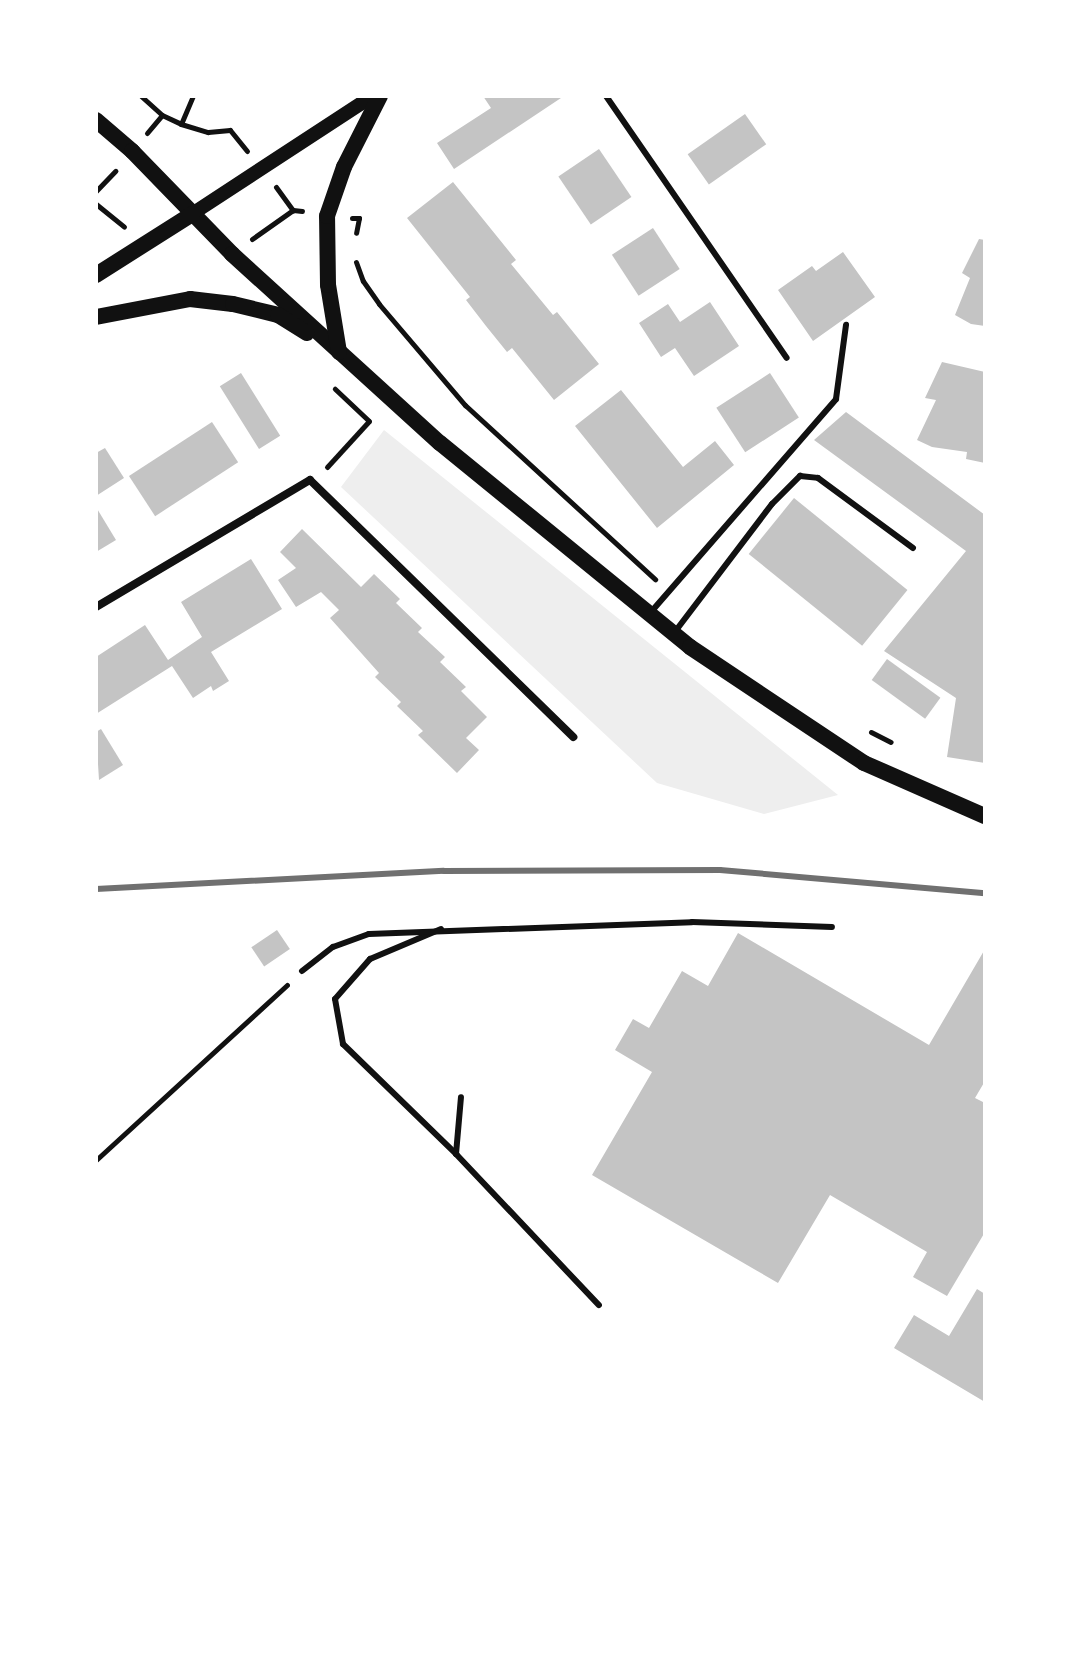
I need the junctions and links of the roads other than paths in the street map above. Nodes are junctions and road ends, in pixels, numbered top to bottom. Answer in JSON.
{"nodes":[{"id":1,"x":372,"y":96,"type":"edge"},
{"id":2,"x":380,"y":96,"type":"edge"},
{"id":3,"x":606,"y":96,"type":"edge"},
{"id":4,"x":96,"y":120,"type":"edge"},
{"id":5,"x":192,"y":214,"type":"junction"},
{"id":6,"x":96,"y":275,"type":"edge"},
{"id":7,"x":96,"y":317,"type":"edge"},
{"id":8,"x":846,"y":325,"type":"dead end"},
{"id":9,"x":339,"y":352,"type":"junction"},
{"id":10,"x":787,"y":358,"type":"dead end"},
{"id":11,"x":913,"y":548,"type":"dead end"},
{"id":12,"x":96,"y":607,"type":"edge"},
{"id":13,"x":650,"y":614,"type":"junction"},
{"id":14,"x":674,"y":633,"type":"junction"},
{"id":15,"x":573,"y":737,"type":"dead end"},
{"id":16,"x":985,"y":816,"type":"edge"},
{"id":17,"x":832,"y":927,"type":"dead end"},
{"id":18,"x":441,"y":929,"type":"junction"},
{"id":19,"x":302,"y":971,"type":"road end"},
{"id":20,"x":461,"y":1097,"type":"dead end"},
{"id":21,"x":456,"y":1154,"type":"junction"},
{"id":22,"x":599,"y":1305,"type":"dead end"}],
"edges":[{"from":1,"to":5,"type":"street"},
{"from":2,"to":9,"type":"main road"},
{"from":3,"to":10,"type":"lane"},
{"from":4,"to":5,"type":"main road"},
{"from":5,"to":6,"type":"main road"},
{"from":5,"to":9,"type":"main road"},
{"from":7,"to":9,"type":"main road"},
{"from":8,"to":13,"type":"lane"},
{"from":9,"to":13,"type":"main road"},
{"from":11,"to":14,"type":"lane"},
{"from":12,"to":15,"type":"street"},
{"from":13,"to":14,"type":"main road"},
{"from":14,"to":16,"type":"main road"},
{"from":17,"to":18,"type":"lane"},
{"from":18,"to":19,"type":"lane"},
{"from":18,"to":21,"type":"lane"},
{"from":20,"to":21,"type":"lane"},
{"from":21,"to":22,"type":"lane"}]}
